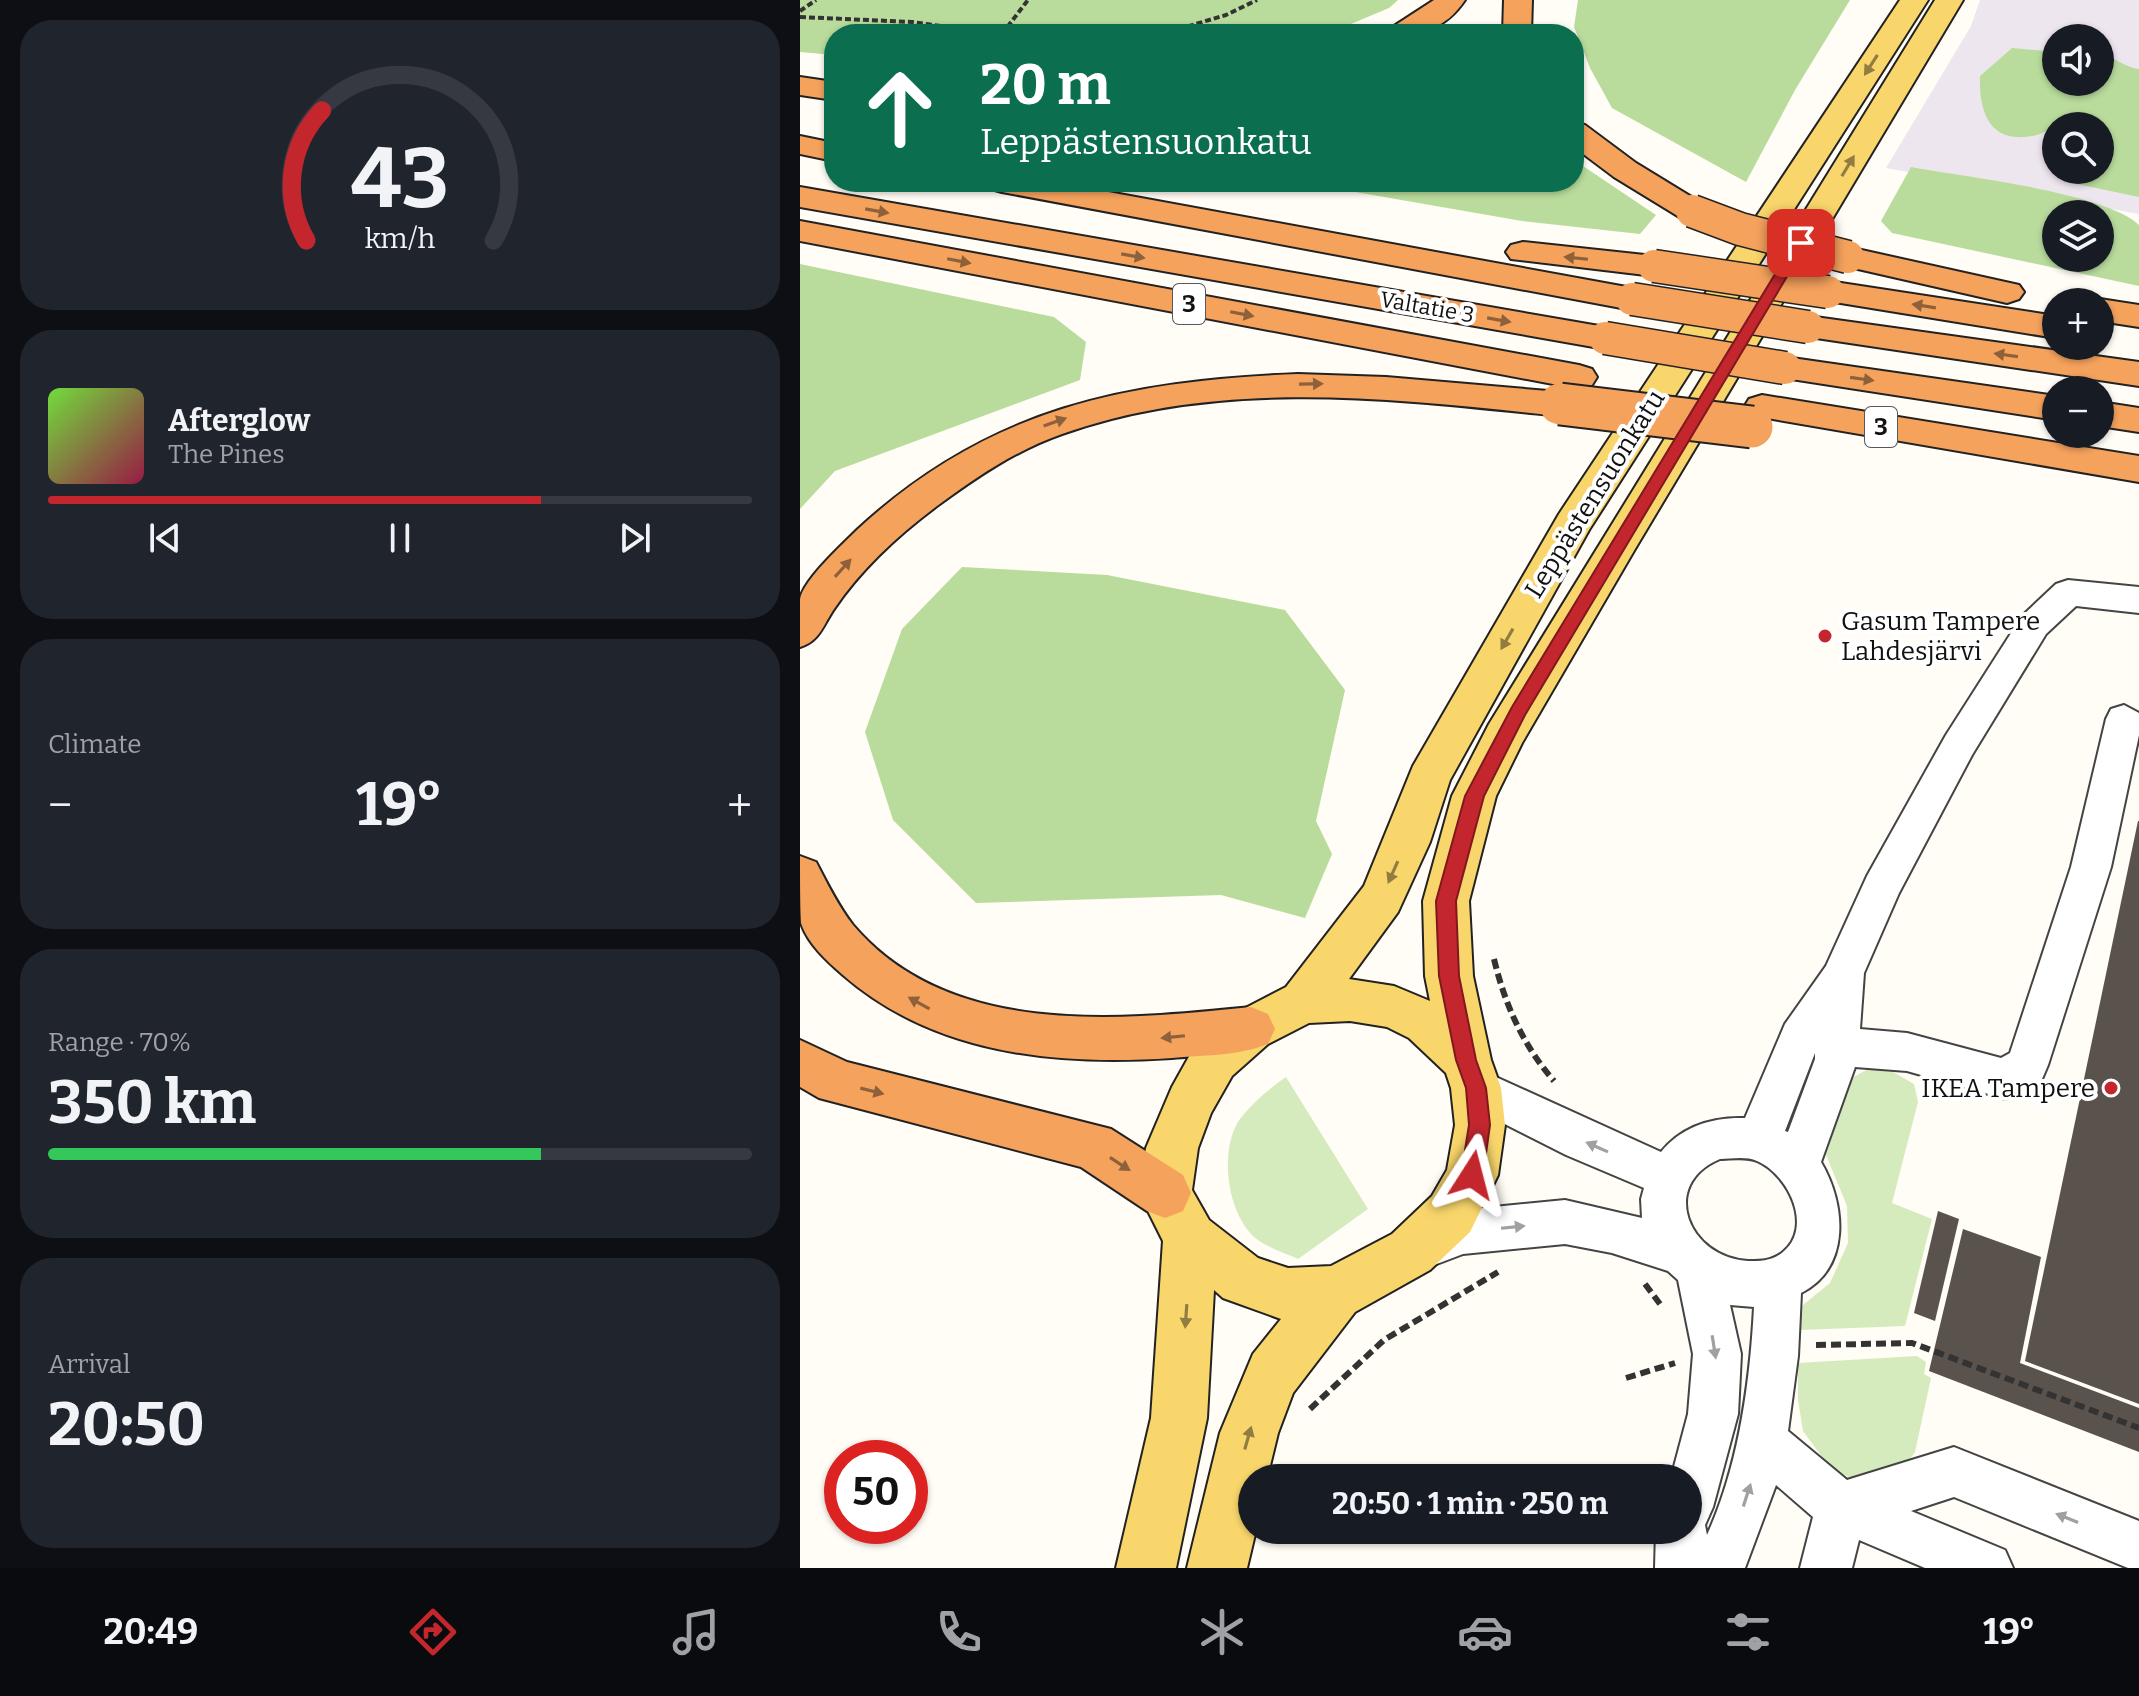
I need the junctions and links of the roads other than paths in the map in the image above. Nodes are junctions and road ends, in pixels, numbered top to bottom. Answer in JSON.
{"nodes":[{"id":1,"x":1451,"y":0,"type":"edge"},
{"id":2,"x":1518,"y":0,"type":"edge"},
{"id":3,"x":1914,"y":0,"type":"edge"},
{"id":4,"x":1949,"y":0,"type":"edge"},
{"id":5,"x":1419,"y":24,"type":"edge"},
{"id":6,"x":1517,"y":24,"type":"edge"},
{"id":7,"x":800,"y":86,"type":"edge"},
{"id":8,"x":824,"y":90,"type":"edge"},
{"id":9,"x":1584,"y":139,"type":"edge"},
{"id":10,"x":800,"y":145,"type":"edge"},
{"id":11,"x":824,"y":150,"type":"edge"},
{"id":12,"x":1058,"y":192,"type":"edge"},
{"id":13,"x":800,"y":197,"type":"edge"},
{"id":14,"x":1175,"y":213,"type":"junction"},
{"id":15,"x":800,"y":231,"type":"edge"},
{"id":16,"x":2042,"y":299,"type":"edge"},
{"id":17,"x":2114,"y":312,"type":"edge"},
{"id":18,"x":2139,"y":316,"type":"edge"},
{"id":19,"x":2042,"y":325,"type":"edge"},
{"id":20,"x":2114,"y":335,"type":"edge"},
{"id":21,"x":2139,"y":339,"type":"edge"},
{"id":22,"x":2139,"y":374,"type":"edge"},
{"id":23,"x":1570,"y":390,"type":"junction"},
{"id":24,"x":2042,"y":406,"type":"edge"},
{"id":25,"x":2114,"y":416,"type":"edge"},
{"id":26,"x":2139,"y":420,"type":"edge"},
{"id":27,"x":2139,"y":469,"type":"edge"},
{"id":28,"x":2139,"y":600,"type":"edge"},
{"id":29,"x":800,"y":632,"type":"edge"},
{"id":30,"x":2124,"y":719,"type":"dead end"},
{"id":31,"x":800,"y":875,"type":"edge"},
{"id":32,"x":1843,"y":973,"type":"junction"},
{"id":33,"x":1303,"y":1002,"type":"junction"},
{"id":34,"x":1251,"y":1029,"type":"junction"},
{"id":35,"x":1837,"y":1046,"type":"junction"},
{"id":36,"x":800,"y":1062,"type":"edge"},
{"id":37,"x":1471,"y":1074,"type":"junction"},
{"id":38,"x":1756,"y":1140,"type":"junction"},
{"id":39,"x":1798,"y":1165,"type":"junction"},
{"id":40,"x":1669,"y":1177,"type":"junction"},
{"id":41,"x":1178,"y":1216,"type":"junction"},
{"id":42,"x":1411,"y":1252,"type":"junction"},
{"id":43,"x":1689,"y":1261,"type":"junction"},
{"id":44,"x":1778,"y":1282,"type":"junction"},
{"id":45,"x":1336,"y":1293,"type":"junction"},
{"id":46,"x":1764,"y":1443,"type":"junction"},
{"id":47,"x":1700,"y":1464,"type":"edge"},
{"id":48,"x":1841,"y":1507,"type":"junction"},
{"id":49,"x":1682,"y":1544,"type":"edge"},
{"id":50,"x":2139,"y":1547,"type":"edge"},
{"id":51,"x":1146,"y":1568,"type":"edge"},
{"id":52,"x":1217,"y":1568,"type":"edge"},
{"id":53,"x":1681,"y":1568,"type":"edge"},
{"id":54,"x":1719,"y":1568,"type":"edge"},
{"id":55,"x":1826,"y":1568,"type":"edge"},
{"id":56,"x":1987,"y":1568,"type":"edge"}],
"edges":[{"from":1,"to":5,"type":"highway"},
{"from":2,"to":6,"type":"highway"},
{"from":3,"to":33,"type":"main road","name":"Leppästensuonkatu","one_way":true},
{"from":37,"to":4,"type":"main road","name":"Leppästensuonkatu","one_way":true},
{"from":7,"to":8,"type":"highway"},
{"from":9,"to":16,"type":"highway","bridge":true},
{"from":10,"to":11,"type":"highway"},
{"from":12,"to":14,"type":"highway","name":"Valtatie 3"},
{"from":13,"to":24,"type":"highway","name":"Valtatie 3","one_way":true,"bridge":true},
{"from":19,"to":14,"type":"highway","one_way":true,"bridge":true},
{"from":22,"to":14,"type":"highway","name":"Valtatie 3","one_way":true,"bridge":true},
{"from":15,"to":23,"type":"highway","number":"3","one_way":true},
{"from":17,"to":18,"type":"highway"},
{"from":20,"to":21,"type":"highway"},
{"from":23,"to":27,"type":"highway","bridge":true},
{"from":29,"to":23,"type":"highway","one_way":true},
{"from":25,"to":26,"type":"highway"},
{"from":28,"to":32,"type":"street"},
{"from":30,"to":35,"type":"street"},
{"from":34,"to":31,"type":"highway","one_way":true},
{"from":32,"to":35,"type":"street"},
{"from":32,"to":38,"type":"street"},
{"from":33,"to":34,"type":"main road"},
{"from":33,"to":37,"type":"main road"},
{"from":34,"to":41,"type":"main road"},
{"from":35,"to":39,"type":"street"},
{"from":36,"to":41,"type":"highway","one_way":true},
{"from":40,"to":37,"type":"street","one_way":true},
{"from":37,"to":42,"type":"main road","name":"Leppästensuonkatu"},
{"from":38,"to":39,"type":"street"},
{"from":38,"to":40,"type":"street"},
{"from":39,"to":44,"type":"street"},
{"from":40,"to":43,"type":"street"},
{"from":41,"to":45,"type":"main road"},
{"from":41,"to":51,"type":"main road","one_way":true},
{"from":42,"to":43,"type":"street","one_way":true},
{"from":42,"to":45,"type":"main road","name":"Leppästensuonkatu"},
{"from":43,"to":44,"type":"street"},
{"from":43,"to":47,"type":"street","one_way":true},
{"from":44,"to":46,"type":"street"},
{"from":52,"to":45,"type":"main road","one_way":true},
{"from":46,"to":48,"type":"street"},
{"from":54,"to":46,"type":"street","one_way":true},
{"from":50,"to":48,"type":"street","one_way":true},
{"from":48,"to":55,"type":"street"},
{"from":48,"to":56,"type":"street"},
{"from":49,"to":53,"type":"street"}]}
